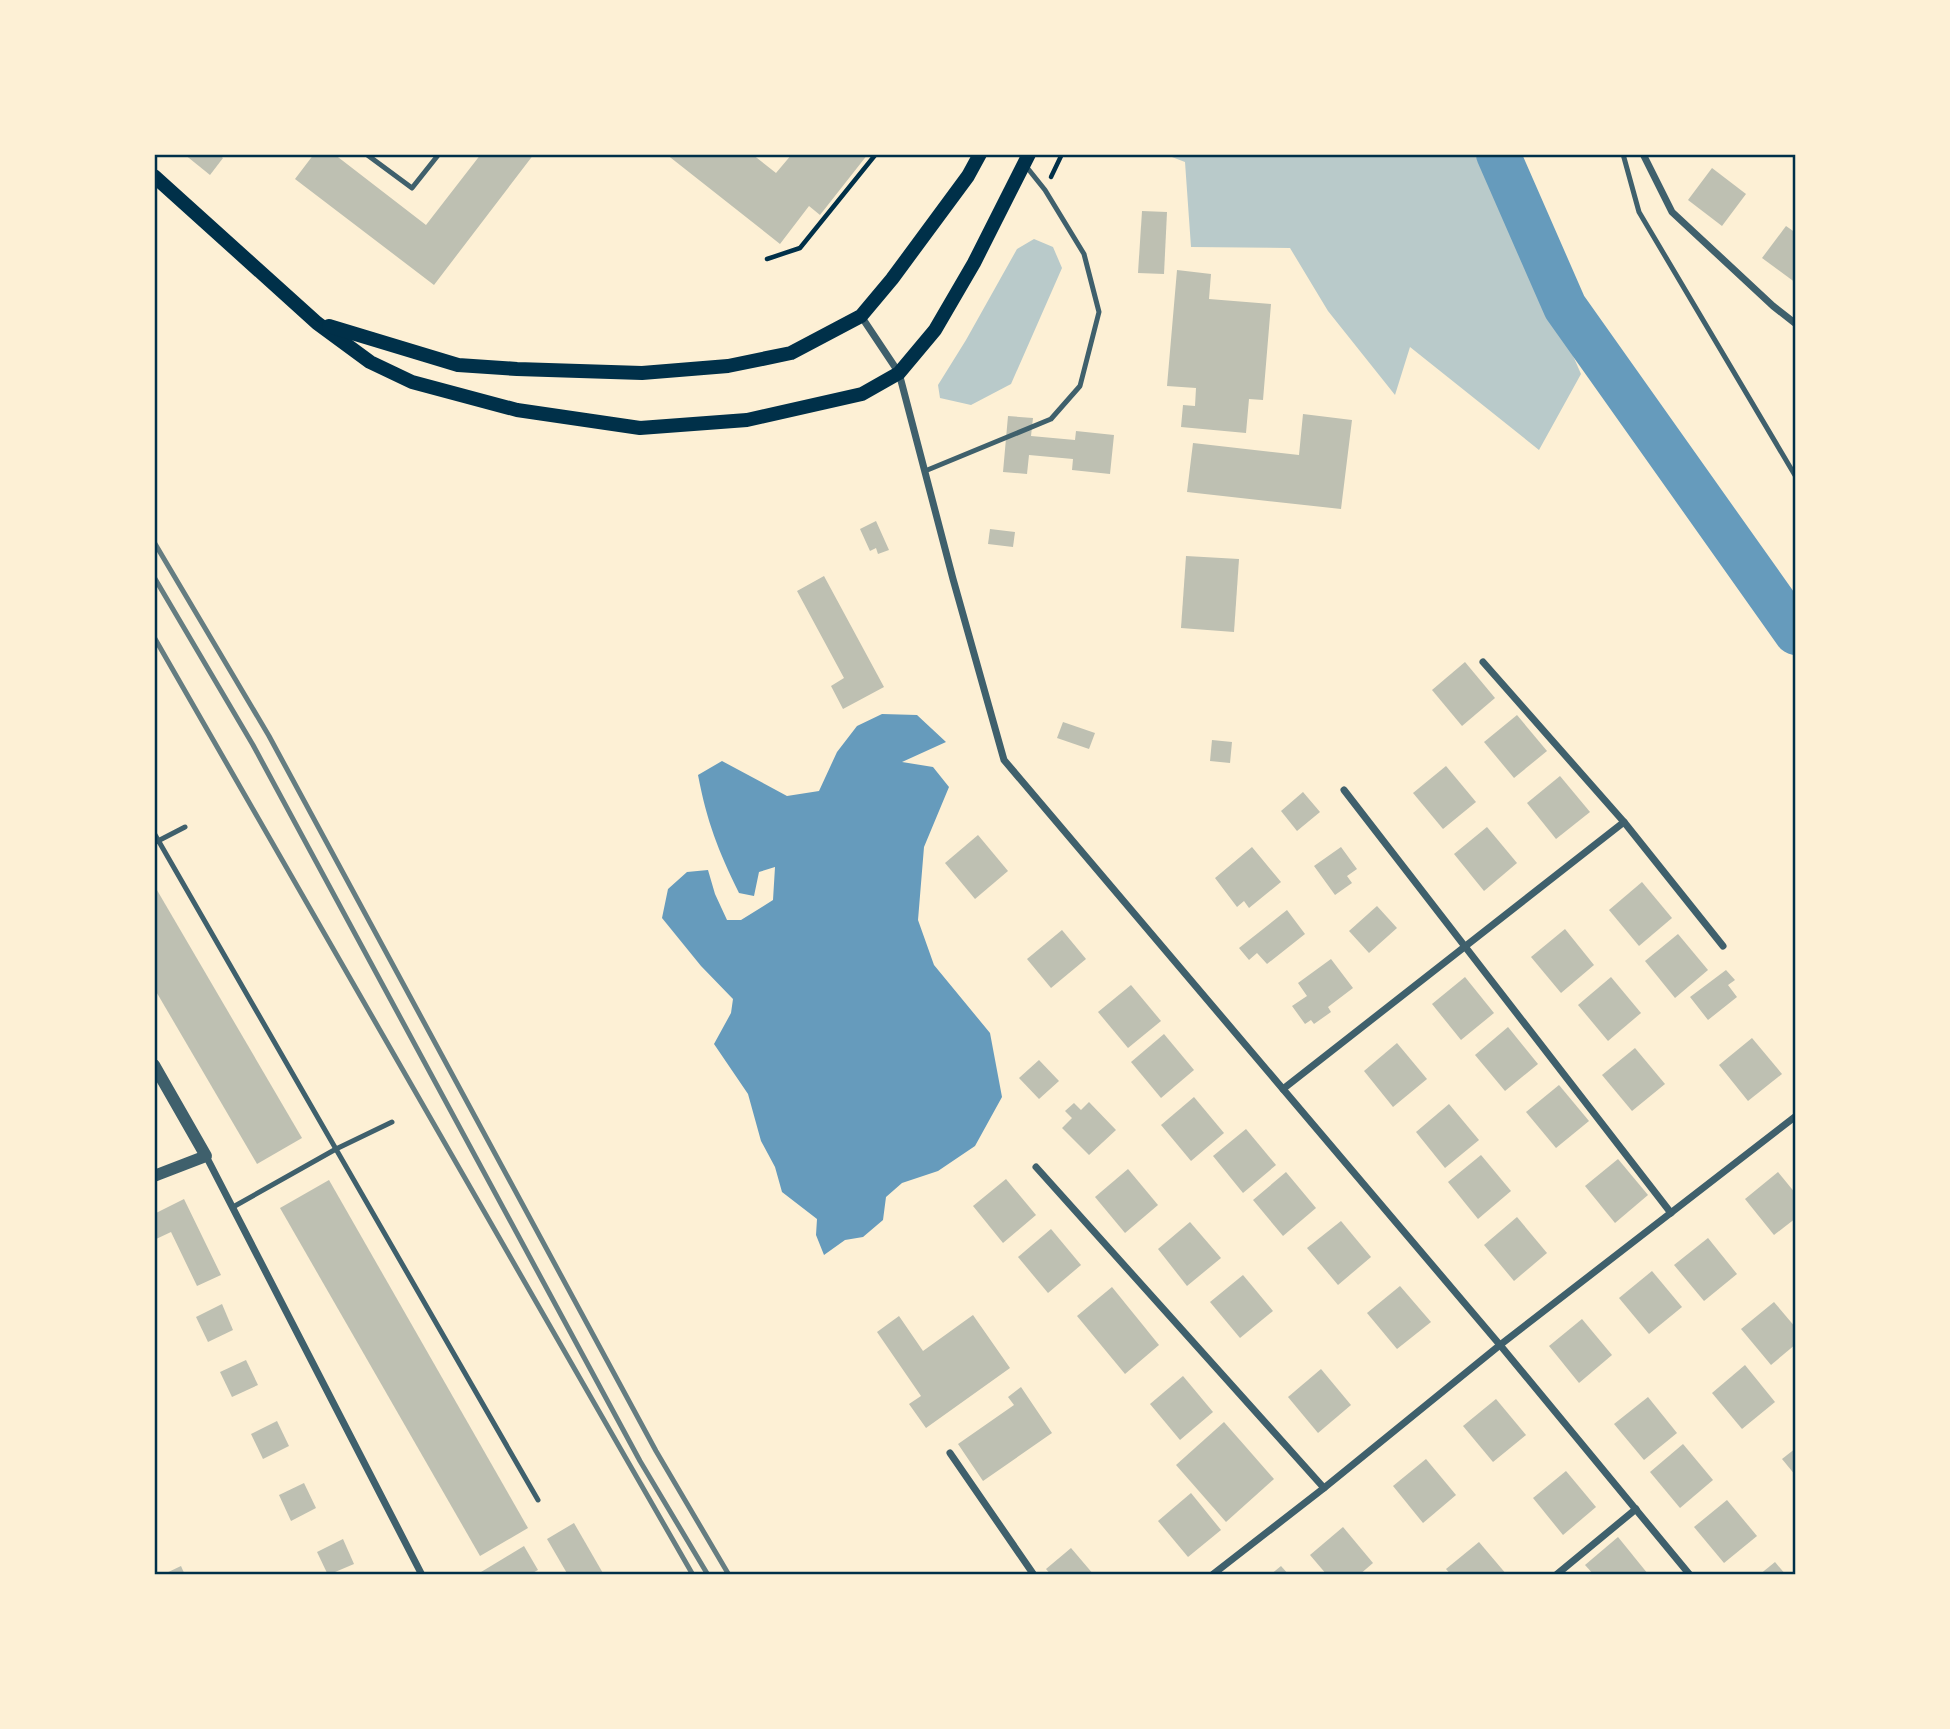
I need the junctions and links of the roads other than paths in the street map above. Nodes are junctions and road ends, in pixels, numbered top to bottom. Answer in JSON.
{"nodes":[{"id":1,"x":366,"y":154,"type":"edge"},
{"id":2,"x":439,"y":154,"type":"edge"},
{"id":3,"x":980,"y":154,"type":"edge"},
{"id":4,"x":1623,"y":154,"type":"edge"},
{"id":5,"x":1643,"y":154,"type":"edge"},
{"id":6,"x":1027,"y":159,"type":"edge"},
{"id":7,"x":154,"y":176,"type":"edge"},
{"id":8,"x":861,"y":316,"type":"junction"},
{"id":9,"x":317,"y":323,"type":"junction"},
{"id":10,"x":1796,"y":324,"type":"edge"},
{"id":11,"x":899,"y":373,"type":"junction"},
{"id":12,"x":925,"y":471,"type":"junction"},
{"id":13,"x":1796,"y":477,"type":"edge"},
{"id":14,"x":1483,"y":662,"type":"dead end"},
{"id":15,"x":1344,"y":790,"type":"dead end"},
{"id":16,"x":1624,"y":822,"type":"junction"},
{"id":17,"x":185,"y":827,"type":"dead end"},
{"id":18,"x":154,"y":833,"type":"edge"},
{"id":19,"x":156,"y":842,"type":"edge"},
{"id":20,"x":1723,"y":946,"type":"dead end"},
{"id":21,"x":1465,"y":948,"type":"junction"},
{"id":22,"x":154,"y":1065,"type":"edge"},
{"id":23,"x":1283,"y":1089,"type":"junction"},
{"id":24,"x":1796,"y":1116,"type":"edge"},
{"id":25,"x":392,"y":1122,"type":"dead end"},
{"id":26,"x":336,"y":1149,"type":"junction"},
{"id":27,"x":206,"y":1156,"type":"junction"},
{"id":28,"x":1036,"y":1167,"type":"dead end"},
{"id":29,"x":154,"y":1175,"type":"edge"},
{"id":30,"x":233,"y":1207,"type":"junction"},
{"id":31,"x":1671,"y":1213,"type":"junction"},
{"id":32,"x":1500,"y":1345,"type":"junction"},
{"id":33,"x":950,"y":1453,"type":"dead end"},
{"id":34,"x":1324,"y":1488,"type":"junction"},
{"id":35,"x":538,"y":1500,"type":"dead end"},
{"id":36,"x":1636,"y":1508,"type":"junction"},
{"id":37,"x":422,"y":1575,"type":"edge"},
{"id":38,"x":1034,"y":1575,"type":"edge"},
{"id":39,"x":1212,"y":1575,"type":"edge"},
{"id":40,"x":1556,"y":1575,"type":"edge"},
{"id":41,"x":1690,"y":1575,"type":"edge"}],
"edges":[{"from":1,"to":2,"type":"lane"},
{"from":3,"to":8,"type":"main road"},
{"from":4,"to":13,"type":"lane"},
{"from":5,"to":10,"type":"street"},
{"from":6,"to":11,"type":"main road"},
{"from":6,"to":12,"type":"lane"},
{"from":7,"to":9,"type":"main road"},
{"from":8,"to":9,"type":"main road"},
{"from":8,"to":11,"type":"street"},
{"from":9,"to":11,"type":"main road"},
{"from":11,"to":12,"type":"street"},
{"from":12,"to":23,"type":"street"},
{"from":14,"to":16,"type":"street"},
{"from":15,"to":21,"type":"street"},
{"from":16,"to":20,"type":"street"},
{"from":16,"to":21,"type":"street"},
{"from":17,"to":19,"type":"lane"},
{"from":18,"to":19,"type":"lane"},
{"from":19,"to":26,"type":"lane"},
{"from":21,"to":23,"type":"street"},
{"from":21,"to":31,"type":"street"},
{"from":22,"to":27,"type":"street"},
{"from":23,"to":32,"type":"street"},
{"from":24,"to":31,"type":"street"},
{"from":25,"to":26,"type":"lane"},
{"from":26,"to":30,"type":"lane"},
{"from":26,"to":35,"type":"lane"},
{"from":27,"to":29,"type":"street"},
{"from":27,"to":30,"type":"street"},
{"from":28,"to":34,"type":"street"},
{"from":30,"to":37,"type":"street"},
{"from":31,"to":32,"type":"street"},
{"from":32,"to":34,"type":"street"},
{"from":32,"to":36,"type":"street"},
{"from":33,"to":38,"type":"street"},
{"from":34,"to":39,"type":"street"},
{"from":36,"to":40,"type":"street"},
{"from":36,"to":41,"type":"street"}]}
